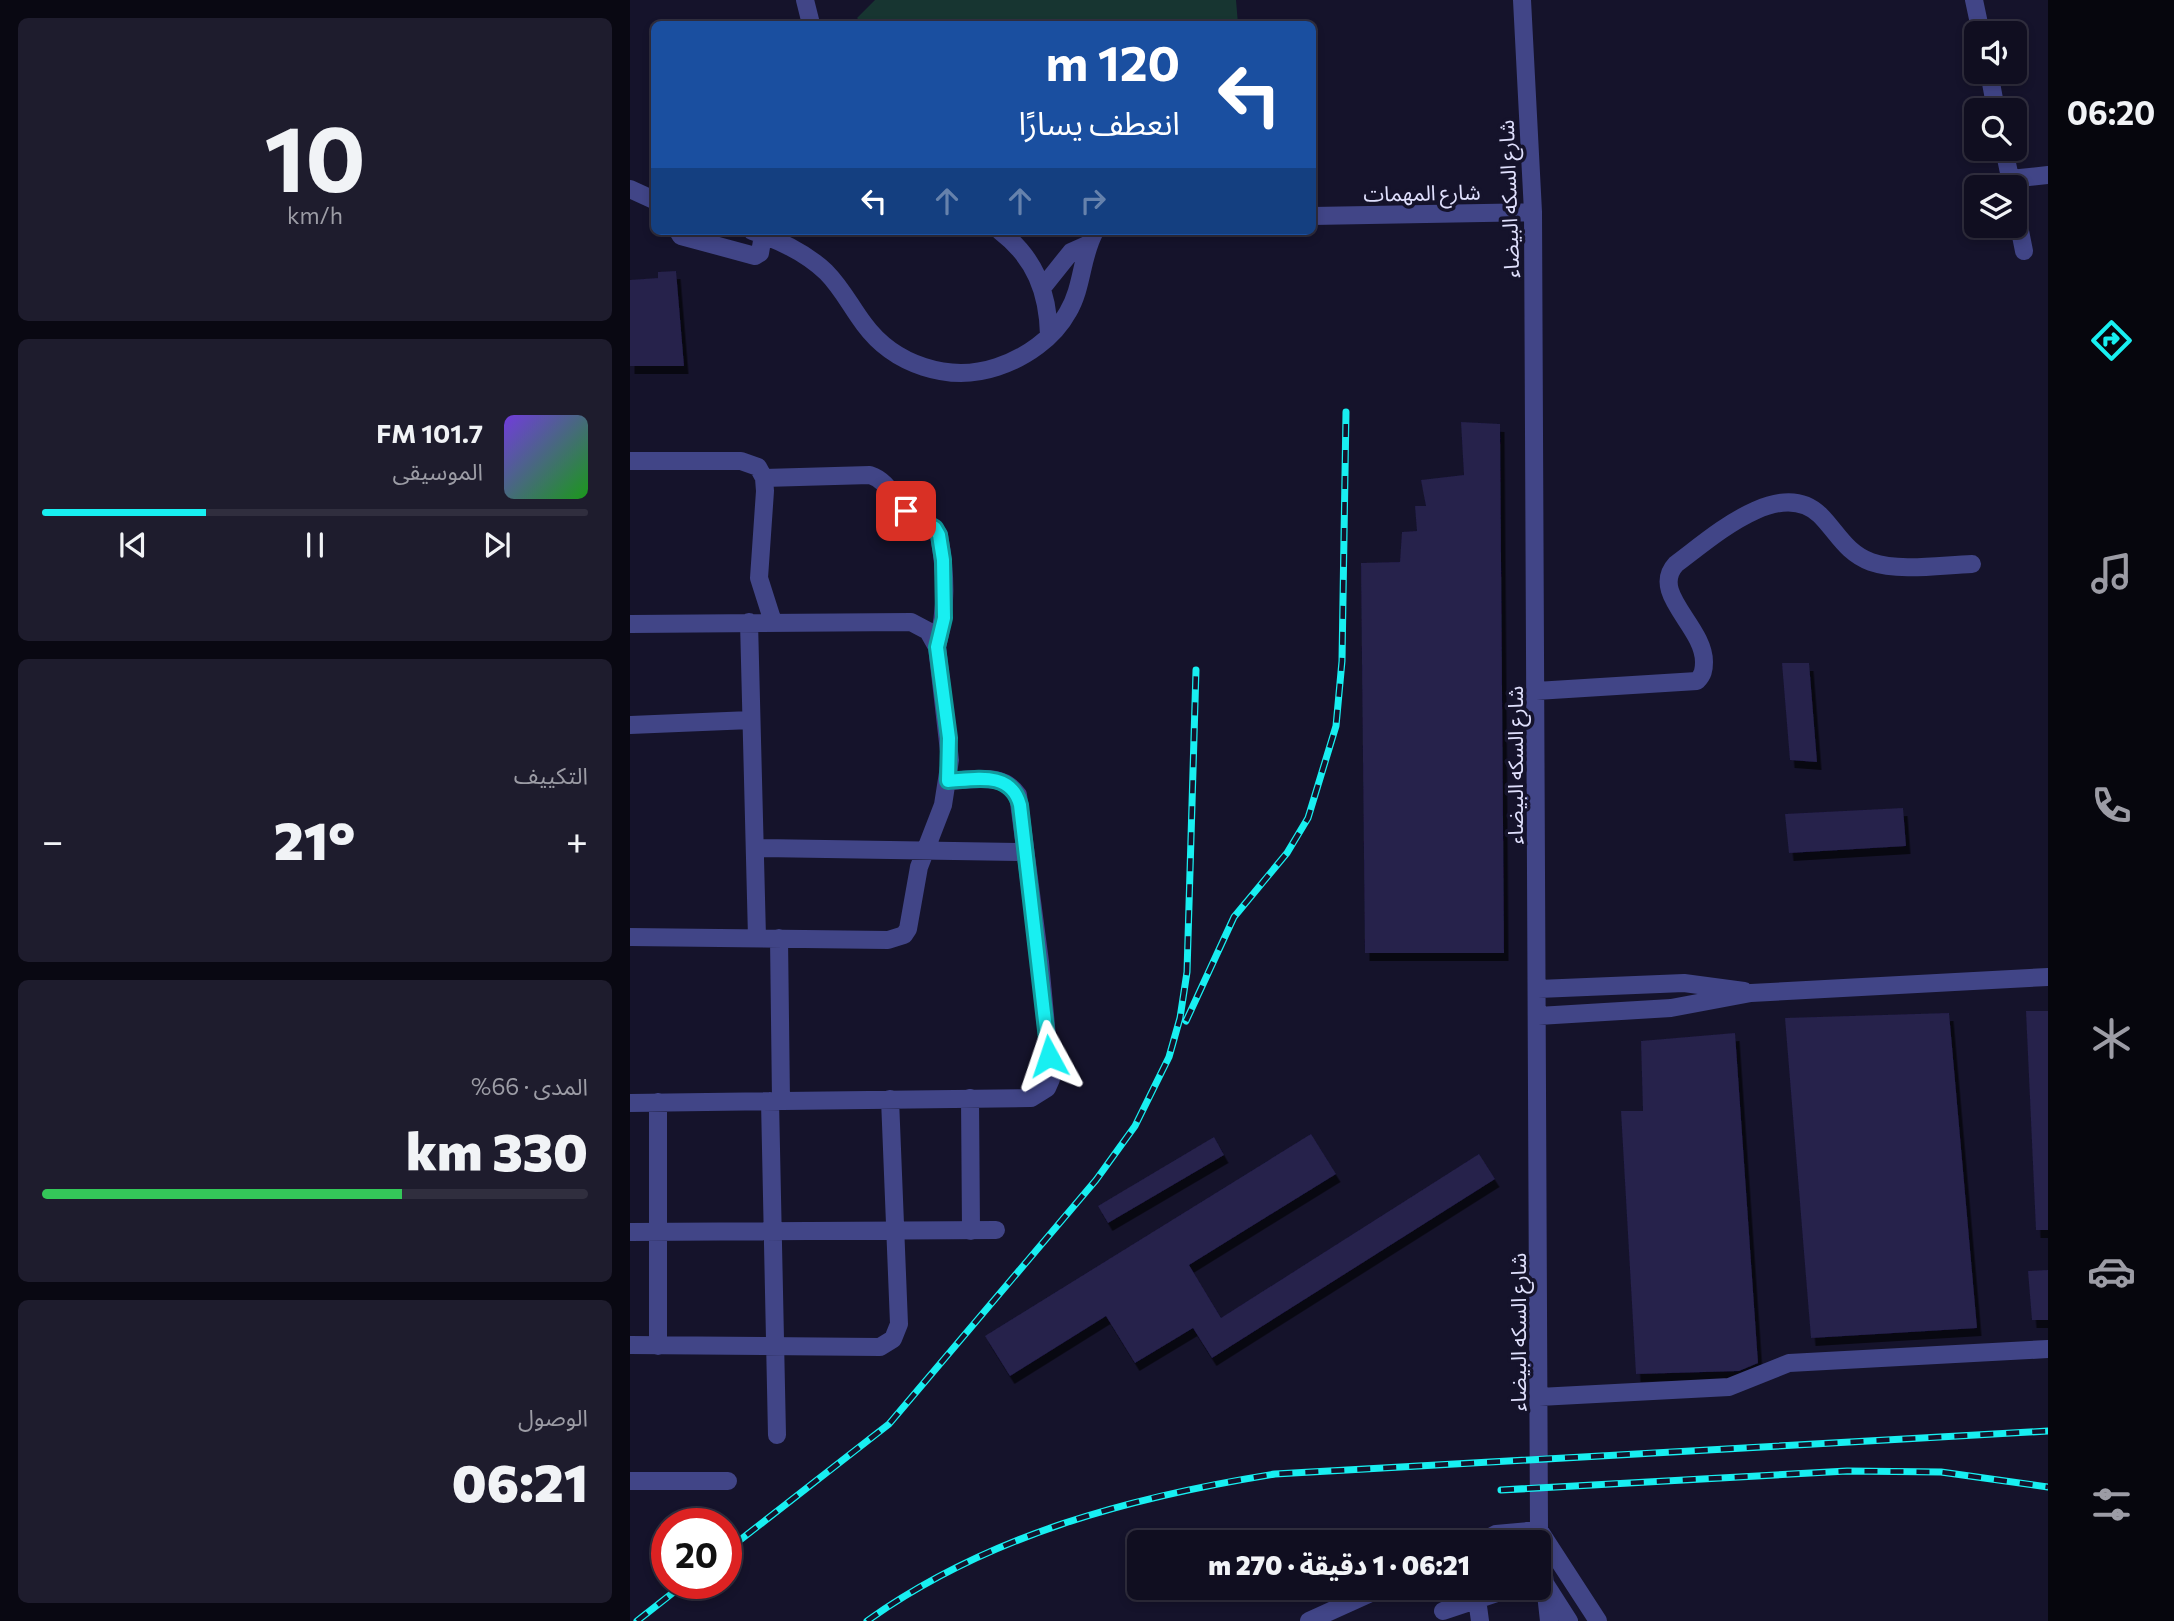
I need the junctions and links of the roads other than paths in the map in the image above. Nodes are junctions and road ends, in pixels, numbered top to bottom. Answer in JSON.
{"nodes":[{"id":1,"x":805,"y":0,"type":"edge"},
{"id":2,"x":1522,"y":0,"type":"edge"},
{"id":3,"x":1974,"y":0,"type":"edge"},
{"id":4,"x":810,"y":21,"type":"edge"},
{"id":5,"x":1978,"y":21,"type":"edge"},
{"id":6,"x":2048,"y":175,"type":"edge"},
{"id":7,"x":2027,"y":180,"type":"edge"},
{"id":8,"x":630,"y":189,"type":"edge"},
{"id":9,"x":651,"y":199,"type":"edge"},
{"id":10,"x":1533,"y":212,"type":"junction"},
{"id":11,"x":1316,"y":216,"type":"edge"},
{"id":12,"x":680,"y":235,"type":"edge"},
{"id":13,"x":758,"y":235,"type":"edge"},
{"id":14,"x":762,"y":235,"type":"edge"},
{"id":15,"x":1004,"y":235,"type":"edge"},
{"id":16,"x":1092,"y":237,"type":"edge"},
{"id":17,"x":2021,"y":238,"type":"edge"},
{"id":18,"x":2024,"y":251,"type":"dead end"},
{"id":19,"x":1044,"y":287,"type":"junction"},
{"id":20,"x":1049,"y":335,"type":"junction"},
{"id":21,"x":630,"y":461,"type":"edge"},
{"id":22,"x":764,"y":478,"type":"junction"},
{"id":23,"x":1972,"y":565,"type":"dead end"},
{"id":24,"x":749,"y":622,"type":"junction"},
{"id":25,"x":773,"y":622,"type":"junction"},
{"id":26,"x":630,"y":624,"type":"edge"},
{"id":27,"x":937,"y":647,"type":"junction"},
{"id":28,"x":1536,"y":691,"type":"junction"},
{"id":29,"x":751,"y":720,"type":"junction"},
{"id":30,"x":630,"y":725,"type":"edge"},
{"id":31,"x":948,"y":781,"type":"junction"},
{"id":32,"x":755,"y":848,"type":"junction"},
{"id":33,"x":925,"y":850,"type":"junction"},
{"id":34,"x":1024,"y":852,"type":"junction"},
{"id":35,"x":630,"y":937,"type":"edge"},
{"id":36,"x":757,"y":937,"type":"junction"},
{"id":37,"x":779,"y":938,"type":"junction"},
{"id":38,"x":2048,"y":977,"type":"edge"},
{"id":39,"x":1538,"y":989,"type":"junction"},
{"id":40,"x":1751,"y":993,"type":"junction"},
{"id":41,"x":1538,"y":1016,"type":"junction"},
{"id":42,"x":970,"y":1098,"type":"junction"},
{"id":43,"x":890,"y":1099,"type":"junction"},
{"id":44,"x":776,"y":1101,"type":"junction"},
{"id":45,"x":630,"y":1102,"type":"edge"},
{"id":46,"x":658,"y":1102,"type":"junction"},
{"id":47,"x":996,"y":1230,"type":"dead end"},
{"id":48,"x":773,"y":1231,"type":"junction"},
{"id":49,"x":895,"y":1231,"type":"junction"},
{"id":50,"x":971,"y":1231,"type":"junction"},
{"id":51,"x":658,"y":1232,"type":"junction"},
{"id":52,"x":630,"y":1233,"type":"edge"},
{"id":53,"x":630,"y":1345,"type":"edge"},
{"id":54,"x":658,"y":1346,"type":"junction"},
{"id":55,"x":775,"y":1348,"type":"junction"},
{"id":56,"x":2048,"y":1349,"type":"edge"},
{"id":57,"x":1539,"y":1397,"type":"junction"},
{"id":58,"x":777,"y":1435,"type":"dead end"},
{"id":59,"x":630,"y":1480,"type":"edge"},
{"id":60,"x":728,"y":1481,"type":"dead end"},
{"id":61,"x":1539,"y":1530,"type":"edge"},
{"id":62,"x":1551,"y":1549,"type":"edge"},
{"id":63,"x":1551,"y":1596,"type":"edge"},
{"id":64,"x":1355,"y":1600,"type":"edge"},
{"id":65,"x":1474,"y":1600,"type":"edge"},
{"id":66,"x":1477,"y":1600,"type":"edge"},
{"id":67,"x":1544,"y":1600,"type":"edge"},
{"id":68,"x":1443,"y":1611,"type":"dead end"},
{"id":69,"x":1309,"y":1621,"type":"edge"},
{"id":70,"x":1480,"y":1621,"type":"edge"},
{"id":71,"x":1549,"y":1621,"type":"edge"},
{"id":72,"x":1569,"y":1621,"type":"edge"},
{"id":73,"x":1598,"y":1621,"type":"edge"}],
"edges":[{"from":1,"to":4,"type":"street"},
{"from":2,"to":10,"type":"street","name":"شارع السكه البيضاء"},
{"from":3,"to":5,"type":"street"},
{"from":6,"to":7,"type":"street"},
{"from":8,"to":9,"type":"street"},
{"from":10,"to":11,"type":"street","name":"شارع المهمات"},
{"from":10,"to":28,"type":"street","name":"شارع السكه البيضاء"},
{"from":12,"to":13,"type":"street"},
{"from":14,"to":20,"type":"street"},
{"from":15,"to":19,"type":"street"},
{"from":16,"to":19,"type":"street"},
{"from":16,"to":20,"type":"street"},
{"from":17,"to":18,"type":"street"},
{"from":19,"to":20,"type":"street"},
{"from":21,"to":22,"type":"street"},
{"from":22,"to":25,"type":"street"},
{"from":22,"to":27,"type":"street"},
{"from":23,"to":28,"type":"street"},
{"from":24,"to":25,"type":"street"},
{"from":24,"to":26,"type":"street"},
{"from":24,"to":29,"type":"street"},
{"from":25,"to":27,"type":"street"},
{"from":27,"to":31,"type":"street"},
{"from":28,"to":39,"type":"street","name":"شارع السكه البيضاء"},
{"from":29,"to":30,"type":"street"},
{"from":29,"to":32,"type":"street"},
{"from":31,"to":33,"type":"street"},
{"from":31,"to":34,"type":"street"},
{"from":32,"to":33,"type":"street"},
{"from":32,"to":36,"type":"street"},
{"from":33,"to":34,"type":"street"},
{"from":33,"to":37,"type":"street"},
{"from":34,"to":42,"type":"street"},
{"from":35,"to":36,"type":"street"},
{"from":36,"to":37,"type":"street"},
{"from":37,"to":44,"type":"street"},
{"from":38,"to":40,"type":"street"},
{"from":39,"to":40,"type":"street"},
{"from":39,"to":41,"type":"street","name":"شارع السكه البيضاء"},
{"from":40,"to":41,"type":"street"},
{"from":41,"to":57,"type":"street","name":"شارع السكه البيضاء"},
{"from":42,"to":43,"type":"street"},
{"from":42,"to":50,"type":"street"},
{"from":43,"to":44,"type":"street"},
{"from":43,"to":49,"type":"street"},
{"from":44,"to":46,"type":"street"},
{"from":44,"to":48,"type":"street"},
{"from":45,"to":46,"type":"street"},
{"from":46,"to":51,"type":"street"},
{"from":47,"to":50,"type":"street"},
{"from":48,"to":49,"type":"street"},
{"from":48,"to":51,"type":"street"},
{"from":48,"to":55,"type":"street"},
{"from":49,"to":50,"type":"street"},
{"from":49,"to":55,"type":"street"},
{"from":51,"to":52,"type":"street"},
{"from":51,"to":54,"type":"street"},
{"from":53,"to":54,"type":"street"},
{"from":54,"to":55,"type":"street"},
{"from":55,"to":58,"type":"street"},
{"from":56,"to":57,"type":"street"},
{"from":57,"to":61,"type":"street","name":"شارع السكه البيضاء"},
{"from":59,"to":60,"type":"street"},
{"from":62,"to":73,"type":"street"},
{"from":63,"to":72,"type":"street"},
{"from":64,"to":69,"type":"street"},
{"from":65,"to":68,"type":"street"},
{"from":66,"to":70,"type":"street"},
{"from":67,"to":71,"type":"street","name":"شارع السكه البيضاء"}]}
